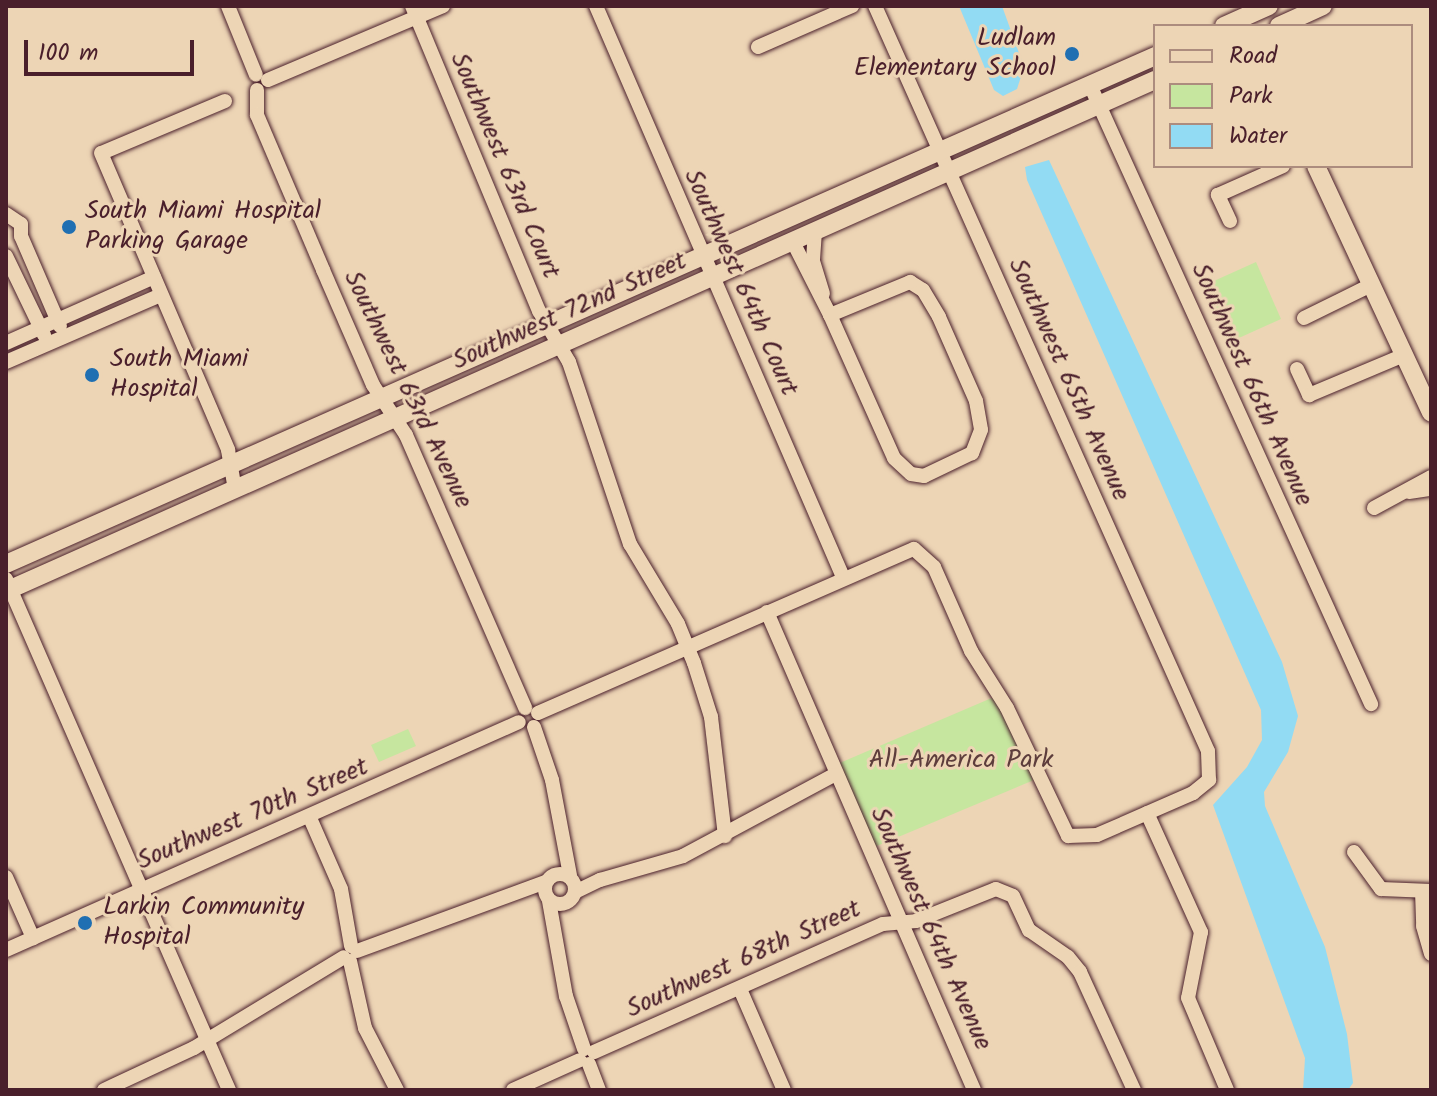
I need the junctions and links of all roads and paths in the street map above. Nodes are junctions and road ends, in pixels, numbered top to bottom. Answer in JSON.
{"nodes":[{"id":1,"x":228,"y":6,"type":"edge"},
{"id":2,"x":443,"y":6,"type":"edge"},
{"id":3,"x":596,"y":6,"type":"edge"},
{"id":4,"x":852,"y":6,"type":"edge"},
{"id":5,"x":875,"y":6,"type":"edge"},
{"id":6,"x":1269,"y":6,"type":"edge"},
{"id":7,"x":1323,"y":6,"type":"edge"},
{"id":8,"x":414,"y":12,"type":"edge"},
{"id":9,"x":1250,"y":16,"type":"edge"},
{"id":10,"x":1229,"y":24,"type":"edge"},
{"id":11,"x":1283,"y":24,"type":"edge"},
{"id":12,"x":758,"y":47,"type":"dead end"},
{"id":13,"x":1153,"y":57,"type":"edge"},
{"id":14,"x":1153,"y":81,"type":"edge"},
{"id":15,"x":260,"y":82,"type":"junction"},
{"id":16,"x":1090,"y":85,"type":"junction"},
{"id":17,"x":225,"y":101,"type":"dead end"},
{"id":18,"x":1099,"y":105,"type":"junction"},
{"id":19,"x":938,"y":153,"type":"junction"},
{"id":20,"x":1279,"y":168,"type":"edge"},
{"id":21,"x":1317,"y":168,"type":"edge"},
{"id":22,"x":948,"y":173,"type":"junction"},
{"id":23,"x":6,"y":214,"type":"edge"},
{"id":24,"x":1230,"y":221,"type":"dead end"},
{"id":25,"x":815,"y":231,"type":"junction"},
{"id":26,"x":21,"y":236,"type":"junction"},
{"id":27,"x":793,"y":242,"type":"junction"},
{"id":28,"x":6,"y":245,"type":"edge"},
{"id":29,"x":6,"y":256,"type":"edge"},
{"id":30,"x":702,"y":258,"type":"junction"},
{"id":31,"x":154,"y":277,"type":"junction"},
{"id":32,"x":710,"y":278,"type":"junction"},
{"id":33,"x":1371,"y":285,"type":"junction"},
{"id":34,"x":161,"y":295,"type":"junction"},
{"id":35,"x":821,"y":296,"type":"junction"},
{"id":36,"x":830,"y":315,"type":"junction"},
{"id":37,"x":1304,"y":318,"type":"dead end"},
{"id":38,"x":58,"y":320,"type":"junction"},
{"id":39,"x":549,"y":326,"type":"junction"},
{"id":40,"x":41,"y":328,"type":"junction"},
{"id":41,"x":65,"y":337,"type":"junction"},
{"id":42,"x":6,"y":343,"type":"edge"},
{"id":43,"x":48,"y":344,"type":"junction"},
{"id":44,"x":561,"y":344,"type":"junction"},
{"id":45,"x":1404,"y":355,"type":"junction"},
{"id":46,"x":6,"y":362,"type":"edge"},
{"id":47,"x":1297,"y":369,"type":"dead end"},
{"id":48,"x":383,"y":399,"type":"junction"},
{"id":49,"x":1430,"y":409,"type":"edge"},
{"id":50,"x":395,"y":418,"type":"junction"},
{"id":51,"x":232,"y":461,"type":"junction"},
{"id":52,"x":1431,"y":477,"type":"edge"},
{"id":53,"x":235,"y":488,"type":"junction"},
{"id":54,"x":1431,"y":489,"type":"edge"},
{"id":55,"x":1409,"y":492,"type":"junction"},
{"id":56,"x":1374,"y":508,"type":"dead end"},
{"id":57,"x":6,"y":564,"type":"edge"},
{"id":58,"x":843,"y":577,"type":"junction"},
{"id":59,"x":7,"y":586,"type":"edge"},
{"id":60,"x":767,"y":612,"type":"junction"},
{"id":61,"x":688,"y":647,"type":"junction"},
{"id":62,"x":1371,"y":704,"type":"dead end"},
{"id":63,"x":532,"y":716,"type":"junction"},
{"id":64,"x":834,"y":775,"type":"junction"},
{"id":65,"x":1147,"y":813,"type":"junction"},
{"id":66,"x":310,"y":818,"type":"junction"},
{"id":67,"x":725,"y":836,"type":"junction"},
{"id":68,"x":561,"y":843,"type":"junction"},
{"id":69,"x":1354,"y":852,"type":"dead end"},
{"id":70,"x":6,"y":877,"type":"edge"},
{"id":71,"x":549,"y":879,"type":"junction"},
{"id":72,"x":571,"y":887,"type":"junction"},
{"id":73,"x":142,"y":890,"type":"junction"},
{"id":74,"x":1427,"y":891,"type":"edge"},
{"id":75,"x":512,"y":897,"type":"junction"},
{"id":76,"x":548,"y":900,"type":"junction"},
{"id":77,"x":900,"y":923,"type":"junction"},
{"id":78,"x":558,"y":930,"type":"junction"},
{"id":79,"x":33,"y":938,"type":"junction"},
{"id":80,"x":6,"y":950,"type":"edge"},
{"id":81,"x":351,"y":954,"type":"junction"},
{"id":82,"x":1431,"y":954,"type":"edge"},
{"id":83,"x":740,"y":989,"type":"junction"},
{"id":84,"x":207,"y":1040,"type":"junction"},
{"id":85,"x":587,"y":1056,"type":"junction"},
{"id":86,"x":104,"y":1090,"type":"edge"},
{"id":87,"x":229,"y":1090,"type":"edge"},
{"id":88,"x":397,"y":1090,"type":"edge"},
{"id":89,"x":513,"y":1090,"type":"edge"},
{"id":90,"x":599,"y":1090,"type":"edge"},
{"id":91,"x":784,"y":1090,"type":"edge"},
{"id":92,"x":974,"y":1090,"type":"edge"},
{"id":93,"x":1134,"y":1090,"type":"edge"},
{"id":94,"x":1227,"y":1090,"type":"edge"}],
"edges":[{"from":1,"to":15,"type":"street","name":"Southwest 63rd Avenue"},
{"from":2,"to":8,"type":"street"},
{"from":3,"to":30,"type":"street","name":"Southwest 64th Court"},
{"from":4,"to":12,"type":"street"},
{"from":5,"to":19,"type":"street","name":"Southwest 65th Avenue"},
{"from":6,"to":9,"type":"main road"},
{"from":7,"to":11,"type":"main road"},
{"from":8,"to":15,"type":"street"},
{"from":8,"to":39,"type":"street","name":"Southwest 63rd Court"},
{"from":9,"to":10,"type":"main road"},
{"from":13,"to":16,"type":"main road","name":"Southwest 72nd Street"},
{"from":14,"to":18,"type":"main road","name":"Southwest 72nd Street"},
{"from":15,"to":48,"type":"street","name":"Southwest 63rd Avenue"},
{"from":16,"to":18,"type":"street","name":"Southwest 66th Avenue"},
{"from":16,"to":19,"type":"main road","name":"Southwest 72nd Street"},
{"from":17,"to":31,"type":"street"},
{"from":18,"to":22,"type":"main road","name":"Southwest 72nd Street"},
{"from":18,"to":62,"type":"street","name":"Southwest 66th Avenue"},
{"from":19,"to":22,"type":"street","name":"Southwest 65th Avenue"},
{"from":19,"to":30,"type":"main road","name":"Southwest 72nd Street"},
{"from":20,"to":24,"type":"street"},
{"from":21,"to":33,"type":"main road"},
{"from":22,"to":25,"type":"main road","name":"Southwest 72nd Street"},
{"from":22,"to":65,"type":"street","name":"Southwest 65th Avenue"},
{"from":23,"to":26,"type":"street"},
{"from":25,"to":27,"type":"main road","name":"Southwest 72nd Street"},
{"from":25,"to":35,"type":"street"},
{"from":26,"to":28,"type":"street"},
{"from":26,"to":38,"type":"street"},
{"from":27,"to":32,"type":"main road","name":"Southwest 72nd Street"},
{"from":27,"to":35,"type":"street"},
{"from":29,"to":40,"type":"street"},
{"from":30,"to":32,"type":"street","name":"Southwest 64th Court"},
{"from":30,"to":39,"type":"main road","name":"Southwest 72nd Street"},
{"from":31,"to":34,"type":"street"},
{"from":31,"to":38,"type":"street"},
{"from":32,"to":44,"type":"main road","name":"Southwest 72nd Street"},
{"from":32,"to":58,"type":"street","name":"Southwest 64th Court"},
{"from":33,"to":37,"type":"street"},
{"from":33,"to":45,"type":"main road"},
{"from":34,"to":41,"type":"street"},
{"from":34,"to":51,"type":"street"},
{"from":35,"to":36,"type":"street"},
{"from":36,"to":36,"type":"street"},
{"from":38,"to":40,"type":"street"},
{"from":38,"to":41,"type":"street"},
{"from":39,"to":44,"type":"street","name":"Southwest 63rd Court"},
{"from":39,"to":48,"type":"main road","name":"Southwest 72nd Street"},
{"from":40,"to":42,"type":"street"},
{"from":40,"to":43,"type":"street"},
{"from":41,"to":43,"type":"street"},
{"from":43,"to":46,"type":"street"},
{"from":44,"to":50,"type":"main road","name":"Southwest 72nd Street"},
{"from":44,"to":61,"type":"street","name":"Southwest 63rd Court"},
{"from":45,"to":47,"type":"street"},
{"from":45,"to":49,"type":"main road"},
{"from":48,"to":50,"type":"street","name":"Southwest 63rd Avenue"},
{"from":48,"to":51,"type":"main road","name":"Southwest 72nd Street"},
{"from":50,"to":53,"type":"main road","name":"Southwest 72nd Street"},
{"from":50,"to":63,"type":"street","name":"Southwest 63rd Avenue"},
{"from":51,"to":53,"type":"street"},
{"from":51,"to":57,"type":"main road","name":"Southwest 72nd Street"},
{"from":52,"to":55,"type":"street"},
{"from":53,"to":59,"type":"main road","name":"Southwest 72nd Street"},
{"from":54,"to":55,"type":"street"},
{"from":55,"to":56,"type":"street"},
{"from":58,"to":60,"type":"street"},
{"from":58,"to":65,"type":"street"},
{"from":59,"to":73,"type":"street"},
{"from":60,"to":61,"type":"street"},
{"from":60,"to":64,"type":"street","name":"Southwest 64th Avenue"},
{"from":61,"to":63,"type":"street"},
{"from":61,"to":67,"type":"street","name":"Southwest 63rd Court"},
{"from":63,"to":66,"type":"street","name":"Southwest 70th Street"},
{"from":63,"to":68,"type":"street","name":"Southwest 63rd Avenue"},
{"from":64,"to":67,"type":"street"},
{"from":64,"to":77,"type":"street","name":"Southwest 64th Avenue"},
{"from":65,"to":94,"type":"street"},
{"from":66,"to":73,"type":"street","name":"Southwest 70th Street"},
{"from":66,"to":81,"type":"street"},
{"from":67,"to":72,"type":"street"},
{"from":68,"to":71,"type":"street","name":"Southwest 63rd Avenue"},
{"from":68,"to":72,"type":"street","name":"Southwest 63rd Avenue"},
{"from":69,"to":74,"type":"street"},
{"from":70,"to":79,"type":"street"},
{"from":71,"to":72,"type":"street"},
{"from":71,"to":75,"type":"street"},
{"from":71,"to":76,"type":"street","name":"Southwest 63rd Avenue"},
{"from":72,"to":76,"type":"street"},
{"from":72,"to":78,"type":"street"},
{"from":73,"to":79,"type":"street","name":"Southwest 70th Street"},
{"from":73,"to":84,"type":"street"},
{"from":74,"to":82,"type":"street"},
{"from":75,"to":76,"type":"street"},
{"from":75,"to":81,"type":"street"},
{"from":76,"to":78,"type":"street"},
{"from":77,"to":83,"type":"street","name":"Southwest 68th Street"},
{"from":77,"to":92,"type":"street","name":"Southwest 64th Avenue"},
{"from":77,"to":93,"type":"street","name":"Southwest 68th Street"},
{"from":78,"to":85,"type":"street"},
{"from":79,"to":80,"type":"street","name":"Southwest 70th Street"},
{"from":81,"to":84,"type":"street"},
{"from":81,"to":88,"type":"street"},
{"from":83,"to":85,"type":"street","name":"Southwest 68th Street"},
{"from":83,"to":91,"type":"street"},
{"from":84,"to":86,"type":"street"},
{"from":84,"to":87,"type":"street"},
{"from":85,"to":89,"type":"street","name":"Southwest 68th Street"},
{"from":85,"to":90,"type":"street"}]}
